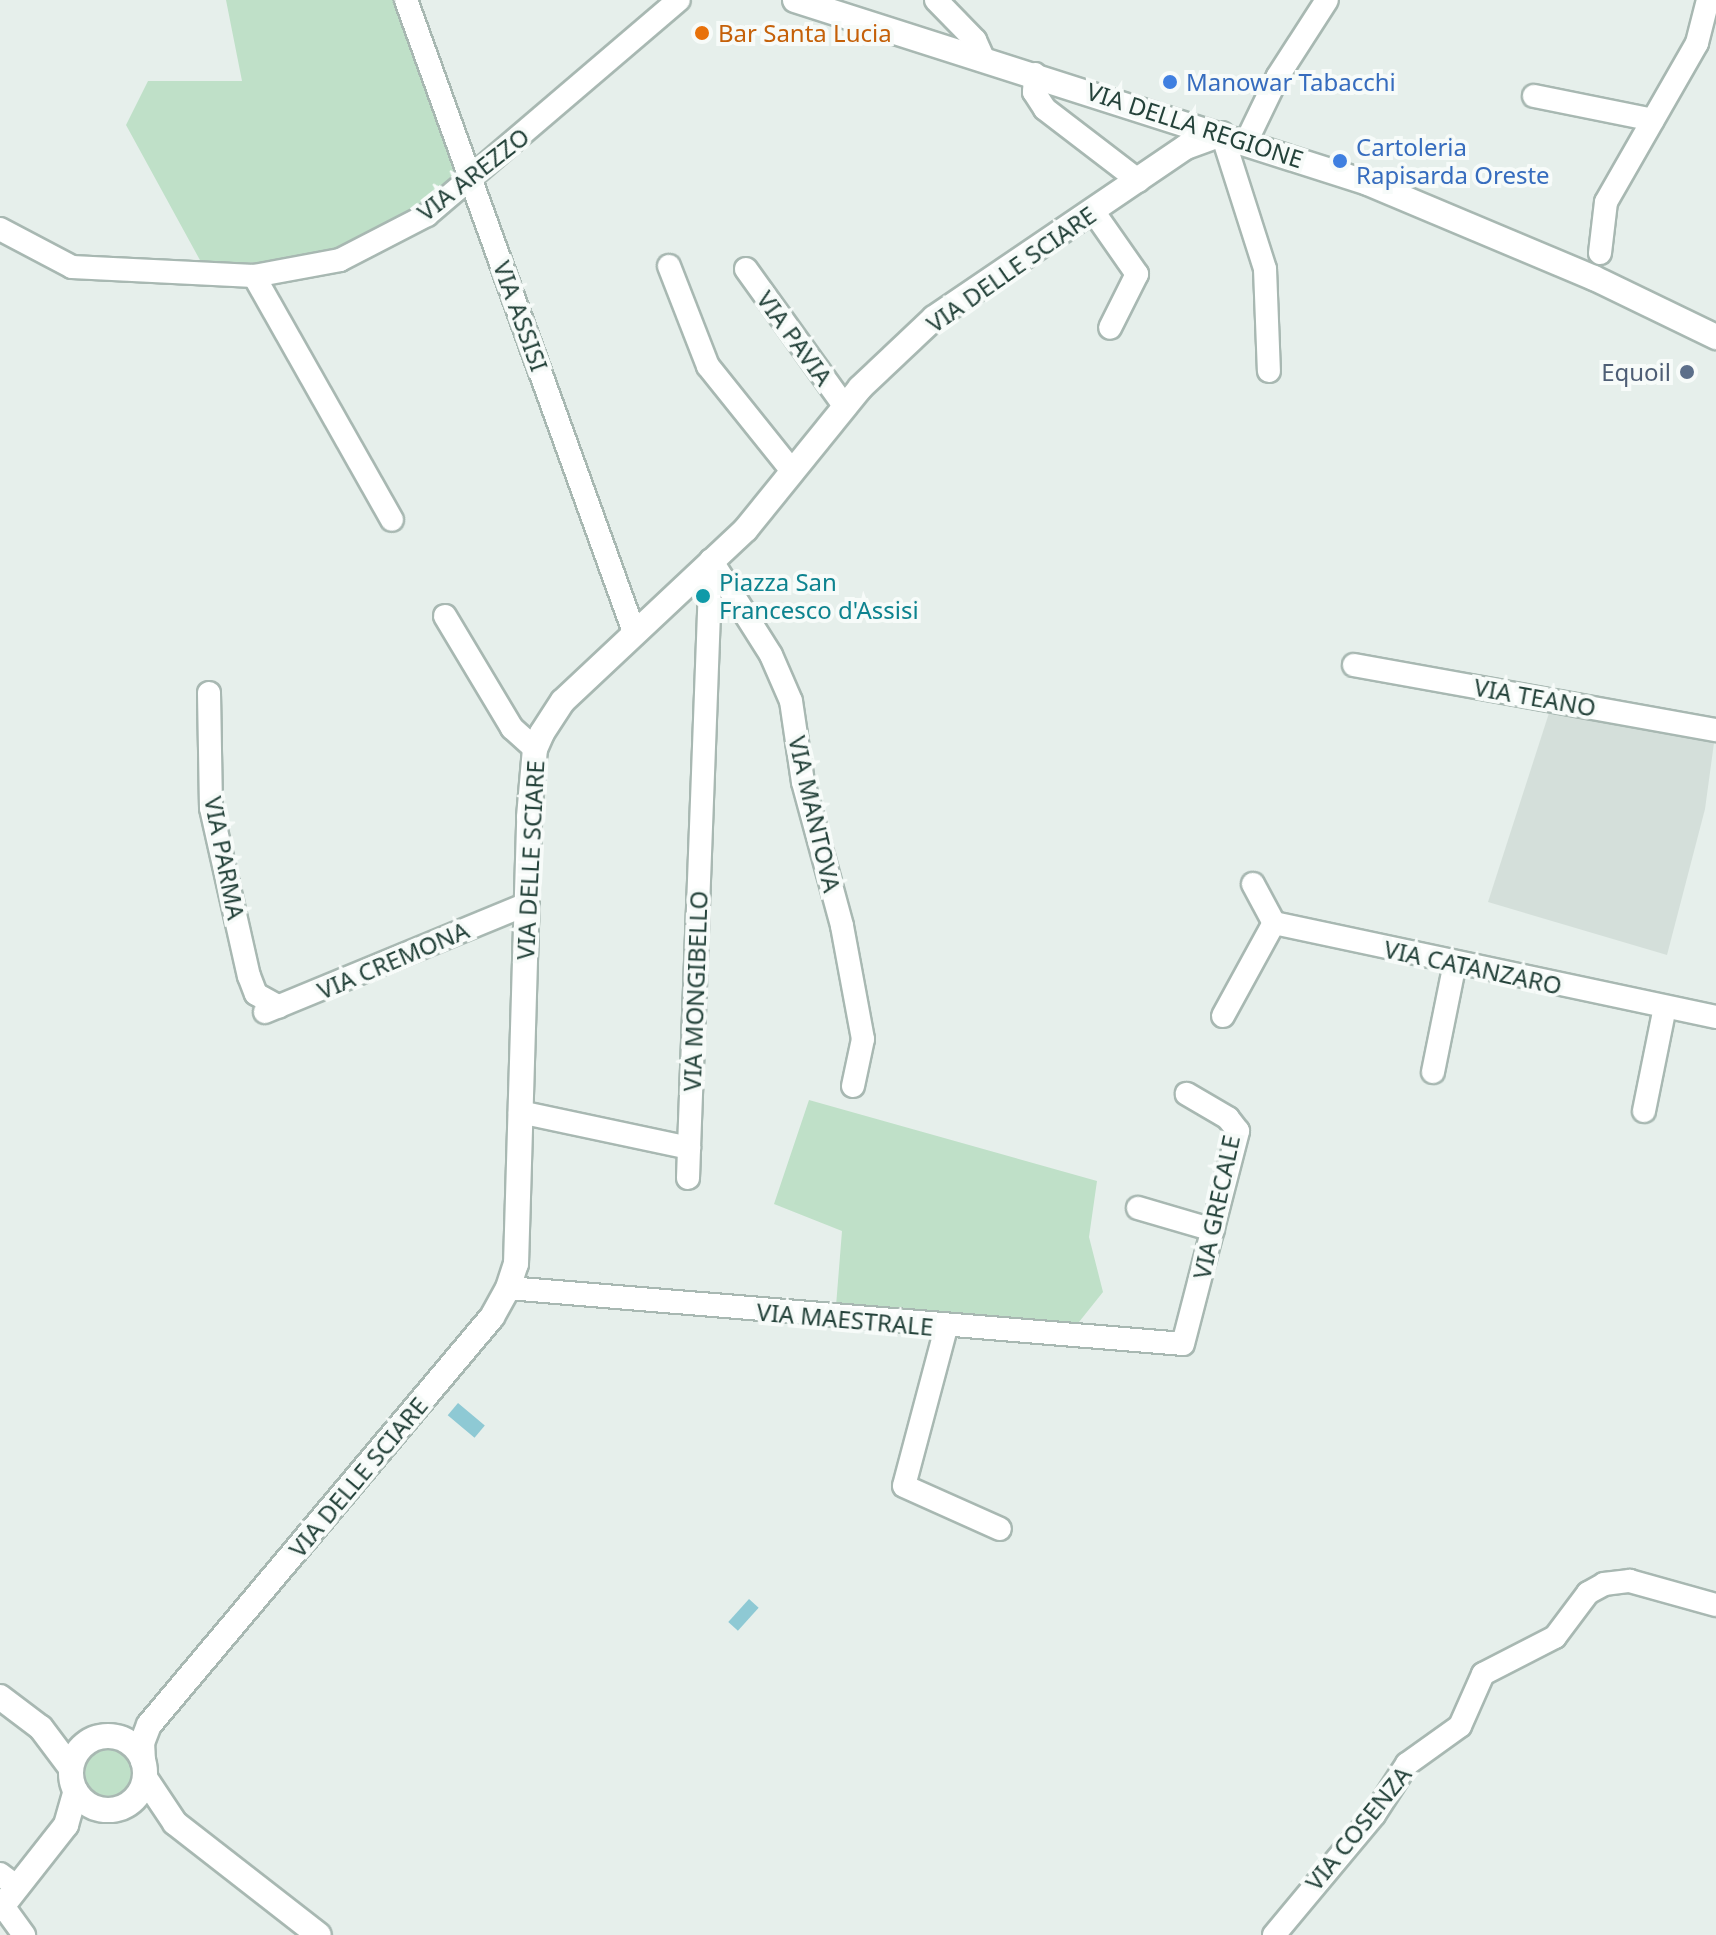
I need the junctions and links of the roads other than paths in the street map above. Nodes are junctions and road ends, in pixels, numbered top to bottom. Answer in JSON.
{"nodes":[{"id":1,"x":406,"y":0,"type":"edge"},
{"id":2,"x":679,"y":0,"type":"edge"},
{"id":3,"x":795,"y":0,"type":"edge"},
{"id":4,"x":936,"y":0,"type":"edge"},
{"id":5,"x":1327,"y":0,"type":"edge"},
{"id":6,"x":1708,"y":0,"type":"edge"},
{"id":7,"x":1706,"y":44,"type":"edge"},
{"id":8,"x":982,"y":56,"type":"junction"},
{"id":9,"x":1035,"y":74,"type":"junction"},
{"id":10,"x":1534,"y":96,"type":"dead end"},
{"id":11,"x":1653,"y":120,"type":"junction"},
{"id":12,"x":1222,"y":134,"type":"junction"},
{"id":13,"x":1247,"y":140,"type":"junction"},
{"id":14,"x":472,"y":179,"type":"junction"},
{"id":15,"x":1139,"y":181,"type":"junction"},
{"id":16,"x":1093,"y":211,"type":"junction"},
{"id":17,"x":0,"y":229,"type":"edge"},
{"id":18,"x":1600,"y":253,"type":"dead end"},
{"id":19,"x":669,"y":266,"type":"dead end"},
{"id":20,"x":746,"y":269,"type":"dead end"},
{"id":21,"x":254,"y":276,"type":"junction"},
{"id":22,"x":1110,"y":328,"type":"dead end"},
{"id":23,"x":1716,"y":337,"type":"edge"},
{"id":24,"x":1269,"y":371,"type":"dead end"},
{"id":25,"x":845,"y":407,"type":"junction"},
{"id":26,"x":793,"y":472,"type":"junction"},
{"id":27,"x":392,"y":520,"type":"dead end"},
{"id":28,"x":711,"y":560,"type":"junction"},
{"id":29,"x":445,"y":616,"type":"dead end"},
{"id":30,"x":634,"y":632,"type":"junction"},
{"id":31,"x":1354,"y":665,"type":"dead end"},
{"id":32,"x":209,"y":693,"type":"dead end"},
{"id":33,"x":1716,"y":730,"type":"edge"},
{"id":34,"x":535,"y":749,"type":"junction"},
{"id":35,"x":1253,"y":884,"type":"dead end"},
{"id":36,"x":527,"y":904,"type":"junction"},
{"id":37,"x":1274,"y":923,"type":"junction"},
{"id":38,"x":1455,"y":963,"type":"junction"},
{"id":39,"x":1665,"y":1007,"type":"junction"},
{"id":40,"x":269,"y":1011,"type":"joint"},
{"id":41,"x":1223,"y":1016,"type":"dead end"},
{"id":42,"x":1716,"y":1017,"type":"edge"},
{"id":43,"x":1433,"y":1072,"type":"dead end"},
{"id":44,"x":853,"y":1086,"type":"dead end"},
{"id":45,"x":1187,"y":1094,"type":"dead end"},
{"id":46,"x":1644,"y":1111,"type":"dead end"},
{"id":47,"x":520,"y":1112,"type":"junction"},
{"id":48,"x":689,"y":1148,"type":"junction"},
{"id":49,"x":688,"y":1178,"type":"dead end"},
{"id":50,"x":1138,"y":1208,"type":"dead end"},
{"id":51,"x":1213,"y":1230,"type":"junction"},
{"id":52,"x":508,"y":1288,"type":"junction"},
{"id":53,"x":946,"y":1328,"type":"junction"},
{"id":54,"x":1183,"y":1344,"type":"joint"},
{"id":55,"x":1000,"y":1529,"type":"dead end"},
{"id":56,"x":1716,"y":1605,"type":"edge"},
{"id":57,"x":0,"y":1697,"type":"edge"},
{"id":58,"x":149,"y":1725,"type":"junction"},
{"id":59,"x":41,"y":1728,"type":"junction"},
{"id":60,"x":118,"y":1738,"type":"junction"},
{"id":61,"x":90,"y":1741,"type":"junction"},
{"id":62,"x":144,"y":1770,"type":"junction"},
{"id":63,"x":73,"y":1780,"type":"junction"},
{"id":64,"x":112,"y":1809,"type":"junction"},
{"id":65,"x":175,"y":1823,"type":"junction"},
{"id":66,"x":66,"y":1825,"type":"junction"},
{"id":67,"x":5,"y":1894,"type":"edge"},
{"id":68,"x":24,"y":1935,"type":"edge"},
{"id":69,"x":319,"y":1935,"type":"edge"},
{"id":70,"x":1274,"y":1935,"type":"edge"}],
"edges":[{"from":1,"to":14,"type":"street","name":"VIA ASSISI"},
{"from":2,"to":14,"type":"street","name":"VIA AREZZO"},
{"from":3,"to":8,"type":"street","name":"VIA DELLA REGIONE"},
{"from":4,"to":8,"type":"street"},
{"from":5,"to":13,"type":"street"},
{"from":6,"to":7,"type":"street"},
{"from":7,"to":11,"type":"street"},
{"from":8,"to":9,"type":"street","name":"VIA DELLA REGIONE"},
{"from":9,"to":12,"type":"street","name":"VIA DELLA REGIONE"},
{"from":9,"to":15,"type":"street"},
{"from":10,"to":11,"type":"street"},
{"from":11,"to":18,"type":"street"},
{"from":12,"to":13,"type":"street","name":"VIA DELLA REGIONE"},
{"from":12,"to":15,"type":"street","name":"VIA DELLE SCIARE"},
{"from":12,"to":24,"type":"street"},
{"from":13,"to":23,"type":"street","name":"VIA DELLA REGIONE"},
{"from":14,"to":21,"type":"street","name":"VIA AREZZO"},
{"from":14,"to":30,"type":"street","name":"VIA ASSISI"},
{"from":15,"to":16,"type":"street","name":"VIA DELLE SCIARE"},
{"from":16,"to":22,"type":"street"},
{"from":16,"to":25,"type":"street","name":"VIA DELLE SCIARE"},
{"from":17,"to":21,"type":"street","name":"VIA AREZZO"},
{"from":19,"to":26,"type":"street"},
{"from":20,"to":25,"type":"street","name":"VIA PAVIA"},
{"from":21,"to":27,"type":"street"},
{"from":25,"to":26,"type":"street","name":"VIA DELLE SCIARE"},
{"from":26,"to":28,"type":"street","name":"VIA DELLE SCIARE"},
{"from":28,"to":30,"type":"street","name":"VIA DELLE SCIARE"},
{"from":28,"to":44,"type":"street","name":"VIA MANTOVA"},
{"from":28,"to":48,"type":"street","name":"VIA MONGIBELLO"},
{"from":29,"to":34,"type":"street"},
{"from":30,"to":34,"type":"street","name":"VIA DELLE SCIARE"},
{"from":31,"to":33,"type":"street","name":"VIA TEANO"},
{"from":32,"to":40,"type":"street","name":"VIA PARMA"},
{"from":34,"to":36,"type":"street","name":"VIA DELLE SCIARE"},
{"from":35,"to":37,"type":"street"},
{"from":36,"to":40,"type":"street","name":"VIA CREMONA"},
{"from":36,"to":47,"type":"street","name":"VIA DELLE SCIARE"},
{"from":37,"to":38,"type":"street","name":"VIA CATANZARO"},
{"from":37,"to":41,"type":"street"},
{"from":38,"to":39,"type":"street","name":"VIA CATANZARO"},
{"from":38,"to":43,"type":"street"},
{"from":39,"to":42,"type":"street","name":"VIA CATANZARO"},
{"from":39,"to":46,"type":"street"},
{"from":45,"to":51,"type":"street","name":"VIA GRECALE"},
{"from":47,"to":48,"type":"street"},
{"from":47,"to":52,"type":"street","name":"VIA DELLE SCIARE"},
{"from":48,"to":49,"type":"street","name":"VIA MONGIBELLO"},
{"from":50,"to":51,"type":"street"},
{"from":51,"to":54,"type":"street","name":"VIA GRECALE"},
{"from":52,"to":53,"type":"street","name":"VIA MAESTRALE"},
{"from":52,"to":58,"type":"street","name":"VIA DELLE SCIARE"},
{"from":53,"to":54,"type":"street","name":"VIA MAESTRALE"},
{"from":53,"to":55,"type":"street"},
{"from":56,"to":70,"type":"street","name":"VIA COSENZA"},
{"from":57,"to":59,"type":"street"},
{"from":58,"to":60,"type":"street","name":"VIA DELLE SCIARE"},
{"from":58,"to":62,"type":"street"},
{"from":59,"to":61,"type":"street"},
{"from":59,"to":63,"type":"street"},
{"from":60,"to":61,"type":"street"},
{"from":60,"to":62,"type":"street"},
{"from":61,"to":63,"type":"street"},
{"from":62,"to":64,"type":"street"},
{"from":62,"to":65,"type":"street"},
{"from":63,"to":64,"type":"street"},
{"from":63,"to":66,"type":"street"},
{"from":64,"to":65,"type":"street"},
{"from":64,"to":66,"type":"street"},
{"from":65,"to":69,"type":"street"},
{"from":66,"to":67,"type":"street"},
{"from":67,"to":68,"type":"street"}]}
